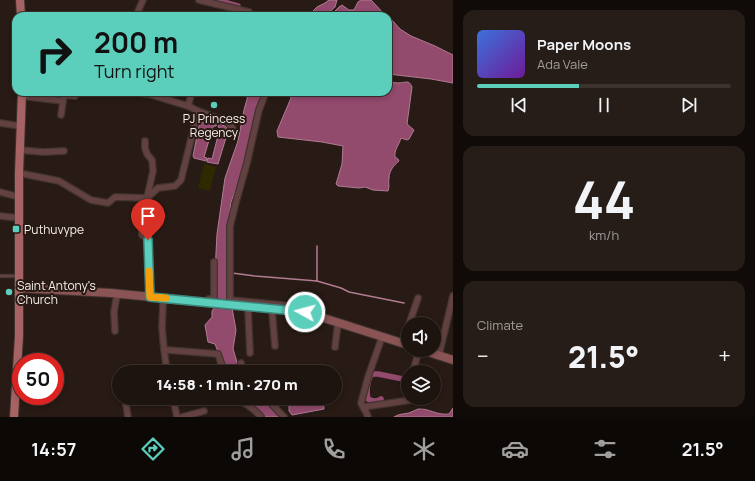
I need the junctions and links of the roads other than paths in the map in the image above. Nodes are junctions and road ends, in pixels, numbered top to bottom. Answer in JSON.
{"nodes":[{"id":1,"x":20,"y":0,"type":"edge"},
{"id":2,"x":143,"y":0,"type":"edge"},
{"id":3,"x":199,"y":0,"type":"edge"},
{"id":4,"x":21,"y":12,"type":"edge"},
{"id":5,"x":138,"y":12,"type":"edge"},
{"id":6,"x":250,"y":12,"type":"dead end"},
{"id":7,"x":22,"y":96,"type":"edge"},
{"id":8,"x":34,"y":96,"type":"edge"},
{"id":9,"x":64,"y":96,"type":"edge"},
{"id":10,"x":156,"y":96,"type":"edge"},
{"id":11,"x":191,"y":96,"type":"edge"},
{"id":12,"x":264,"y":96,"type":"edge"},
{"id":13,"x":63,"y":101,"type":"junction"},
{"id":14,"x":188,"y":106,"type":"junction"},
{"id":15,"x":198,"y":111,"type":"junction"},
{"id":16,"x":61,"y":115,"type":"dead end"},
{"id":17,"x":0,"y":123,"type":"edge"},
{"id":18,"x":20,"y":126,"type":"junction"},
{"id":19,"x":233,"y":129,"type":"dead end"},
{"id":20,"x":145,"y":141,"type":"dead end"},
{"id":21,"x":20,"y":150,"type":"junction"},
{"id":22,"x":64,"y":151,"type":"dead end"},
{"id":23,"x":19,"y":173,"type":"junction"},
{"id":24,"x":0,"y":192,"type":"edge"},
{"id":25,"x":19,"y":197,"type":"junction"},
{"id":26,"x":147,"y":198,"type":"junction"},
{"id":27,"x":0,"y":216,"type":"edge"},
{"id":28,"x":19,"y":218,"type":"junction"},
{"id":29,"x":214,"y":262,"type":"dead end"},
{"id":30,"x":0,"y":276,"type":"edge"},
{"id":31,"x":19,"y":276,"type":"junction"},
{"id":32,"x":19,"y":288,"type":"junction"},
{"id":33,"x":119,"y":293,"type":"junction"},
{"id":34,"x":453,"y":296,"type":"edge"},
{"id":35,"x":152,"y":297,"type":"junction"},
{"id":36,"x":418,"y":298,"type":"dead end"},
{"id":37,"x":163,"y":301,"type":"junction"},
{"id":38,"x":213,"y":306,"type":"dead end"},
{"id":39,"x":233,"y":308,"type":"dead end"},
{"id":40,"x":248,"y":309,"type":"junction"},
{"id":41,"x":292,"y":310,"type":"junction"},
{"id":42,"x":272,"y":311,"type":"junction"},
{"id":43,"x":411,"y":317,"type":"edge"},
{"id":44,"x":338,"y":322,"type":"junction"},
{"id":45,"x":115,"y":331,"type":"dead end"},
{"id":46,"x":382,"y":337,"type":"junction"},
{"id":47,"x":401,"y":343,"type":"edge"},
{"id":48,"x":275,"y":346,"type":"dead end"},
{"id":49,"x":335,"y":347,"type":"dead end"},
{"id":50,"x":441,"y":347,"type":"edge"},
{"id":51,"x":164,"y":349,"type":"junction"},
{"id":52,"x":250,"y":353,"type":"dead end"},
{"id":53,"x":441,"y":356,"type":"edge"},
{"id":54,"x":453,"y":360,"type":"edge"},
{"id":55,"x":166,"y":365,"type":"edge"},
{"id":56,"x":222,"y":365,"type":"edge"},
{"id":57,"x":401,"y":401,"type":"edge"},
{"id":58,"x":125,"y":405,"type":"edge"},
{"id":59,"x":174,"y":405,"type":"edge"},
{"id":60,"x":248,"y":405,"type":"edge"},
{"id":61,"x":273,"y":405,"type":"edge"},
{"id":62,"x":363,"y":407,"type":"junction"},
{"id":63,"x":204,"y":411,"type":"dead end"},
{"id":64,"x":14,"y":417,"type":"edge"},
{"id":65,"x":128,"y":417,"type":"edge"},
{"id":66,"x":177,"y":417,"type":"edge"},
{"id":67,"x":182,"y":417,"type":"edge"},
{"id":68,"x":261,"y":417,"type":"edge"},
{"id":69,"x":284,"y":417,"type":"edge"},
{"id":70,"x":368,"y":417,"type":"edge"}],
"edges":[{"from":1,"to":4,"type":"main road"},
{"from":2,"to":5,"type":"street"},
{"from":3,"to":6,"type":"street"},
{"from":7,"to":18,"type":"main road"},
{"from":8,"to":13,"type":"street"},
{"from":9,"to":13,"type":"street"},
{"from":10,"to":14,"type":"street"},
{"from":11,"to":14,"type":"street"},
{"from":12,"to":41,"type":"street"},
{"from":13,"to":16,"type":"street"},
{"from":14,"to":15,"type":"street"},
{"from":15,"to":19,"type":"street"},
{"from":15,"to":26,"type":"street"},
{"from":17,"to":18,"type":"street"},
{"from":18,"to":21,"type":"main road"},
{"from":20,"to":26,"type":"street"},
{"from":21,"to":22,"type":"street"},
{"from":21,"to":23,"type":"main road"},
{"from":23,"to":25,"type":"main road"},
{"from":23,"to":26,"type":"street"},
{"from":24,"to":25,"type":"street"},
{"from":25,"to":28,"type":"main road"},
{"from":26,"to":35,"type":"street"},
{"from":27,"to":28,"type":"street"},
{"from":28,"to":31,"type":"main road"},
{"from":29,"to":35,"type":"street"},
{"from":30,"to":31,"type":"lane"},
{"from":31,"to":32,"type":"main road"},
{"from":32,"to":33,"type":"main road"},
{"from":32,"to":64,"type":"main road"},
{"from":33,"to":35,"type":"main road"},
{"from":33,"to":45,"type":"street"},
{"from":34,"to":50,"type":"street"},
{"from":35,"to":37,"type":"street"},
{"from":35,"to":41,"type":"main road"},
{"from":36,"to":43,"type":"street"},
{"from":37,"to":38,"type":"street"},
{"from":37,"to":51,"type":"street"},
{"from":39,"to":40,"type":"street"},
{"from":40,"to":42,"type":"street"},
{"from":40,"to":52,"type":"street"},
{"from":41,"to":42,"type":"street"},
{"from":41,"to":44,"type":"main road"},
{"from":42,"to":48,"type":"street"},
{"from":44,"to":46,"type":"main road"},
{"from":44,"to":49,"type":"street"},
{"from":46,"to":47,"type":"main road"},
{"from":46,"to":62,"type":"street"},
{"from":51,"to":55,"type":"street"},
{"from":51,"to":56,"type":"street"},
{"from":53,"to":54,"type":"main road"},
{"from":57,"to":62,"type":"street"},
{"from":58,"to":65,"type":"street"},
{"from":59,"to":66,"type":"street"},
{"from":60,"to":68,"type":"street"},
{"from":61,"to":69,"type":"street"},
{"from":62,"to":70,"type":"street"},
{"from":63,"to":67,"type":"street"}]}
